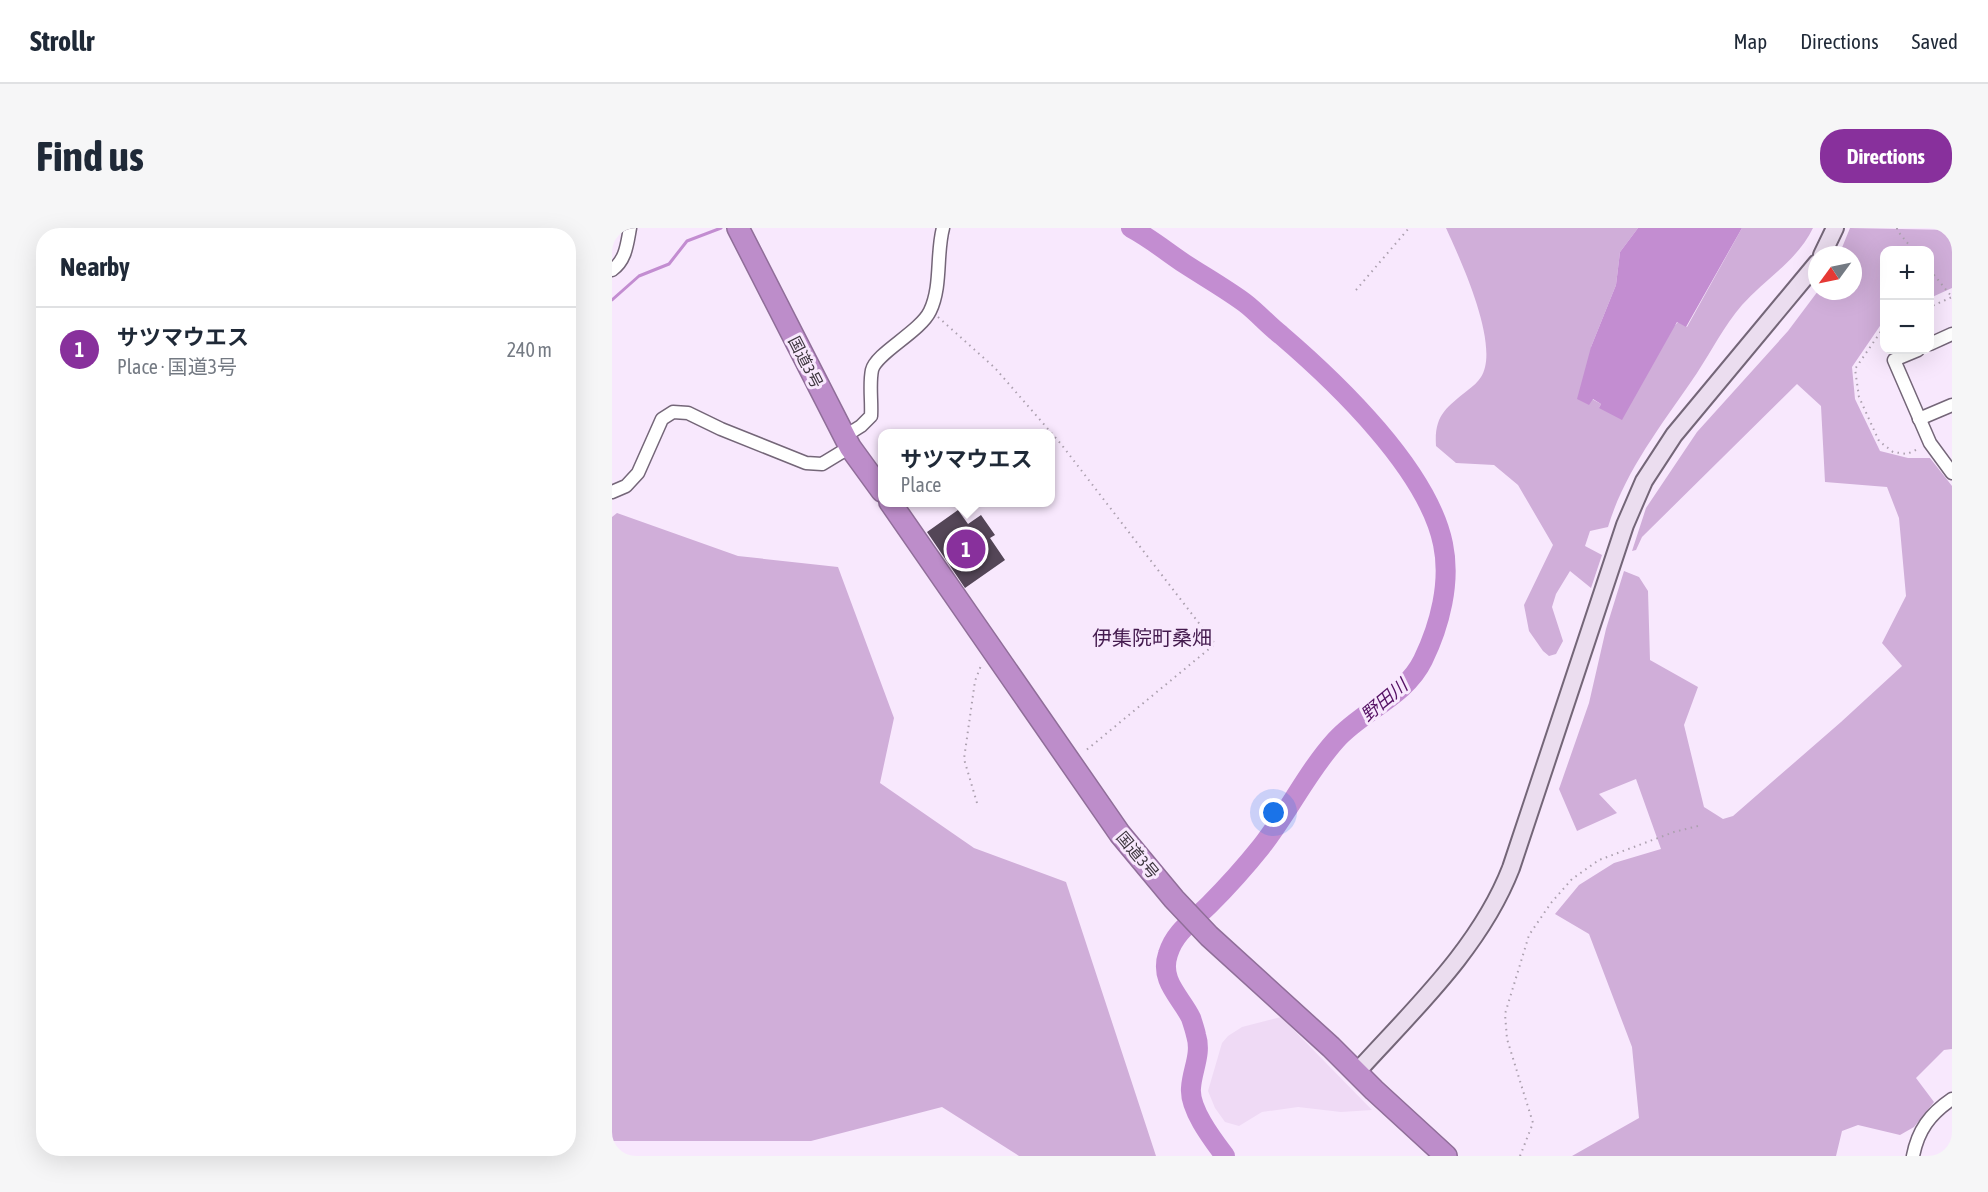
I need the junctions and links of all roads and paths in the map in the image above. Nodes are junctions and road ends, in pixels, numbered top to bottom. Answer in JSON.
{"nodes":[{"id":1,"x":630,"y":228,"type":"edge"},
{"id":2,"x":738,"y":228,"type":"edge"},
{"id":3,"x":943,"y":228,"type":"edge"},
{"id":4,"x":1409,"y":228,"type":"edge"},
{"id":5,"x":1835,"y":228,"type":"edge"},
{"id":6,"x":1897,"y":228,"type":"edge"},
{"id":7,"x":1826,"y":246,"type":"edge"},
{"id":8,"x":1910,"y":246,"type":"edge"},
{"id":9,"x":612,"y":270,"type":"edge"},
{"id":10,"x":1808,"y":274,"type":"edge"},
{"id":11,"x":1934,"y":276,"type":"edge"},
{"id":12,"x":1356,"y":290,"type":"dead end"},
{"id":13,"x":1934,"y":305,"type":"edge"},
{"id":14,"x":930,"y":311,"type":"junction"},
{"id":15,"x":1880,"y":333,"type":"edge"},
{"id":16,"x":1952,"y":334,"type":"edge"},
{"id":17,"x":1934,"y":342,"type":"edge"},
{"id":18,"x":1908,"y":354,"type":"edge"},
{"id":19,"x":1952,"y":405,"type":"edge"},
{"id":20,"x":1918,"y":419,"type":"junction"},
{"id":21,"x":1048,"y":429,"type":"edge"},
{"id":22,"x":1055,"y":437,"type":"edge"},
{"id":23,"x":847,"y":442,"type":"junction"},
{"id":24,"x":1930,"y":443,"type":"junction"},
{"id":25,"x":1952,"y":473,"type":"edge"},
{"id":26,"x":878,"y":485,"type":"edge"},
{"id":27,"x":612,"y":492,"type":"edge"},
{"id":28,"x":893,"y":507,"type":"edge"},
{"id":29,"x":988,"y":644,"type":"junction"},
{"id":30,"x":1070,"y":764,"type":"junction"},
{"id":31,"x":977,"y":803,"type":"dead end"},
{"id":32,"x":1698,"y":826,"type":"dead end"},
{"id":33,"x":1356,"y":1073,"type":"junction"},
{"id":34,"x":1952,"y":1099,"type":"edge"},
{"id":35,"x":1446,"y":1156,"type":"edge"},
{"id":36,"x":1520,"y":1156,"type":"edge"},
{"id":37,"x":1913,"y":1156,"type":"edge"}],
"edges":[{"from":1,"to":9,"type":"street"},
{"from":2,"to":23,"type":"highway","name":"国道3号"},
{"from":3,"to":14,"type":"street"},
{"from":4,"to":12,"type":"path"},
{"from":5,"to":7,"type":"street"},
{"from":6,"to":8,"type":"path"},
{"from":10,"to":33,"type":"street"},
{"from":11,"to":13,"type":"path"},
{"from":14,"to":21,"type":"path"},
{"from":14,"to":23,"type":"street"},
{"from":15,"to":24,"type":"path"},
{"from":16,"to":17,"type":"street"},
{"from":18,"to":20,"type":"street"},
{"from":19,"to":20,"type":"street"},
{"from":20,"to":24,"type":"street"},
{"from":22,"to":30,"type":"path"},
{"from":23,"to":26,"type":"highway","name":"国道3号"},
{"from":23,"to":27,"type":"street"},
{"from":24,"to":25,"type":"street"},
{"from":28,"to":29,"type":"highway","name":"国道3号"},
{"from":29,"to":30,"type":"highway","name":"国道3号"},
{"from":29,"to":31,"type":"path"},
{"from":30,"to":33,"type":"highway","name":"国道3号"},
{"from":32,"to":36,"type":"path"},
{"from":33,"to":35,"type":"highway","name":"国道3号"},
{"from":34,"to":37,"type":"street"}]}
